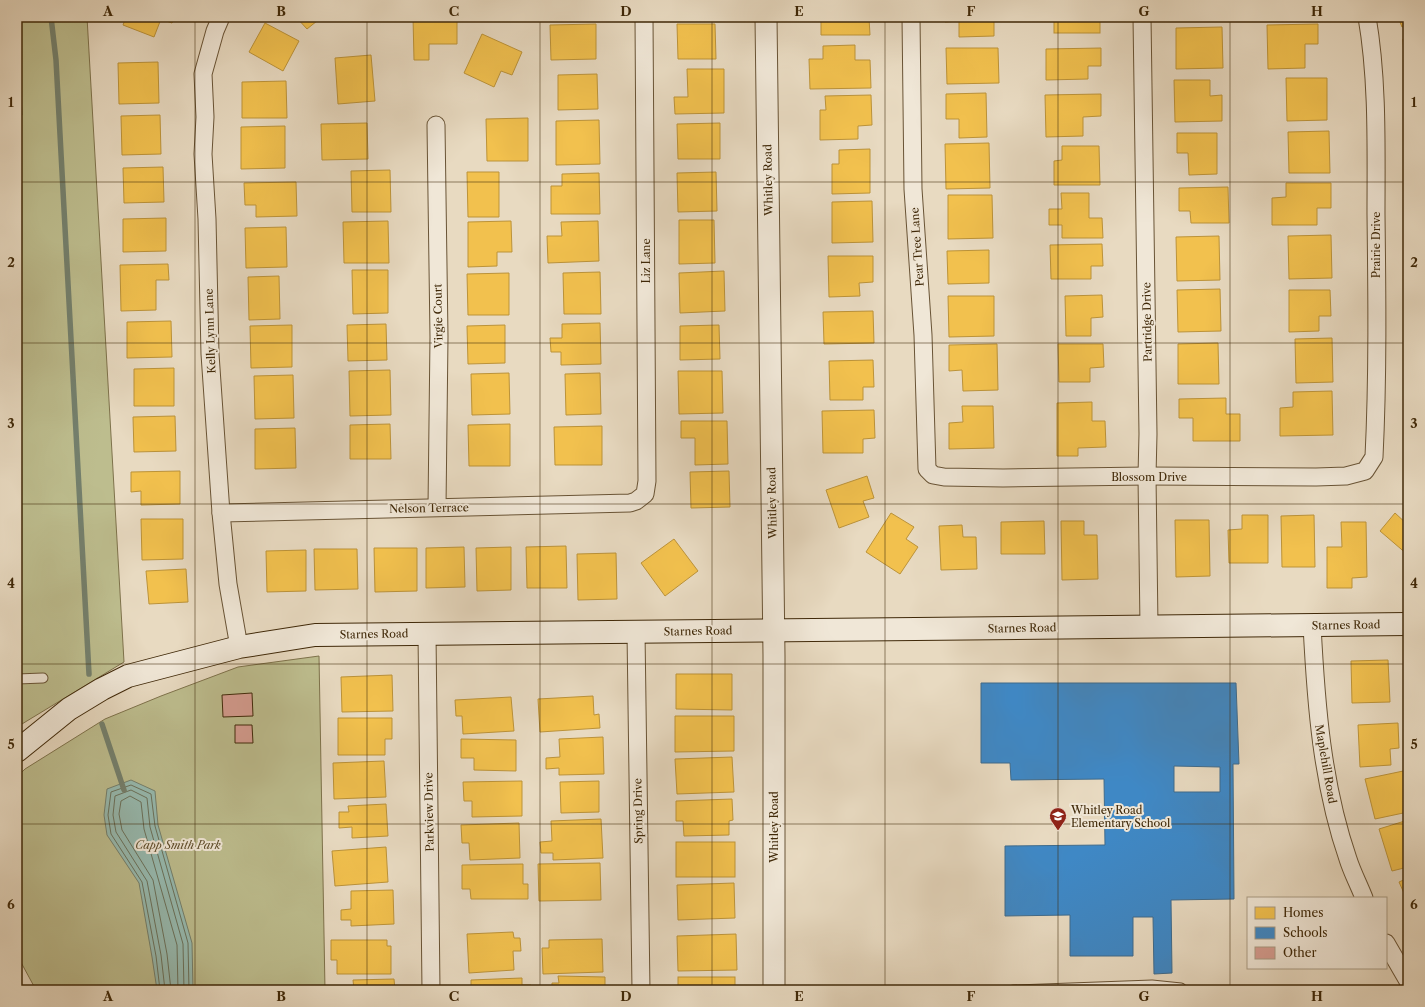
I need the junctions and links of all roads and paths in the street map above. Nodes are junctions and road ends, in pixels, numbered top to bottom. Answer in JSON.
{"nodes":[{"id":1,"x":221,"y":17,"type":"edge"},
{"id":2,"x":644,"y":17,"type":"edge"},
{"id":3,"x":766,"y":17,"type":"edge"},
{"id":4,"x":911,"y":17,"type":"edge"},
{"id":5,"x":1142,"y":17,"type":"edge"},
{"id":6,"x":1367,"y":17,"type":"edge"},
{"id":7,"x":436,"y":125,"type":"dead end"},
{"id":8,"x":1365,"y":471,"type":"joint"},
{"id":9,"x":933,"y":475,"type":"joint"},
{"id":10,"x":1147,"y":476,"type":"junction"},
{"id":11,"x":636,"y":501,"type":"joint"},
{"id":12,"x":437,"y":507,"type":"junction"},
{"id":13,"x":221,"y":513,"type":"junction"},
{"id":14,"x":1408,"y":624,"type":"edge"},
{"id":15,"x":1312,"y":625,"type":"junction"},
{"id":16,"x":1149,"y":626,"type":"junction"},
{"id":17,"x":774,"y":631,"type":"junction"},
{"id":18,"x":636,"y":632,"type":"junction"},
{"id":19,"x":427,"y":633,"type":"junction"},
{"id":20,"x":239,"y":647,"type":"junction"},
{"id":21,"x":43,"y":678,"type":"dead end"},
{"id":22,"x":17,"y":680,"type":"edge"},
{"id":23,"x":17,"y":751,"type":"edge"},
{"id":24,"x":1364,"y":897,"type":"edge"},
{"id":25,"x":1387,"y":945,"type":"edge"},
{"id":26,"x":1408,"y":981,"type":"edge"},
{"id":27,"x":431,"y":990,"type":"edge"},
{"id":28,"x":641,"y":990,"type":"edge"},
{"id":29,"x":774,"y":990,"type":"edge"},
{"id":30,"x":1013,"y":990,"type":"edge"},
{"id":31,"x":1183,"y":990,"type":"edge"}],
"edges":[{"from":1,"to":13,"type":"street","name":"Kelly Lynn Lane"},
{"from":2,"to":11,"type":"street","name":"Liz Lane"},
{"from":3,"to":17,"type":"street","name":"Whitley Road"},
{"from":4,"to":9,"type":"street","name":"Pear Tree Lane"},
{"from":5,"to":10,"type":"street","name":"Partridge Drive"},
{"from":6,"to":8,"type":"street","name":"Prairie Drive"},
{"from":7,"to":12,"type":"street","name":"Virgie Court"},
{"from":8,"to":10,"type":"street","name":"Blossom Drive"},
{"from":9,"to":10,"type":"street","name":"Blossom Drive"},
{"from":10,"to":16,"type":"street","name":"Partridge Drive"},
{"from":11,"to":12,"type":"street","name":"Nelson Terrace"},
{"from":12,"to":13,"type":"street","name":"Nelson Terrace"},
{"from":13,"to":20,"type":"street","name":"Kelly Lynn Lane"},
{"from":14,"to":15,"type":"main road","name":"Starnes Road"},
{"from":15,"to":16,"type":"main road","name":"Starnes Road"},
{"from":15,"to":24,"type":"street","name":"Maplehill Road"},
{"from":16,"to":17,"type":"main road","name":"Starnes Road"},
{"from":17,"to":18,"type":"main road","name":"Starnes Road"},
{"from":17,"to":29,"type":"street","name":"Whitley Road"},
{"from":18,"to":19,"type":"main road","name":"Starnes Road"},
{"from":18,"to":28,"type":"street","name":"Spring Drive"},
{"from":19,"to":20,"type":"main road","name":"Starnes Road"},
{"from":19,"to":27,"type":"street","name":"Parkview Drive"},
{"from":20,"to":23,"type":"main road","name":"Starnes Road"},
{"from":21,"to":22,"type":"lane"},
{"from":25,"to":26,"type":"street"},
{"from":30,"to":31,"type":"lane"}]}
